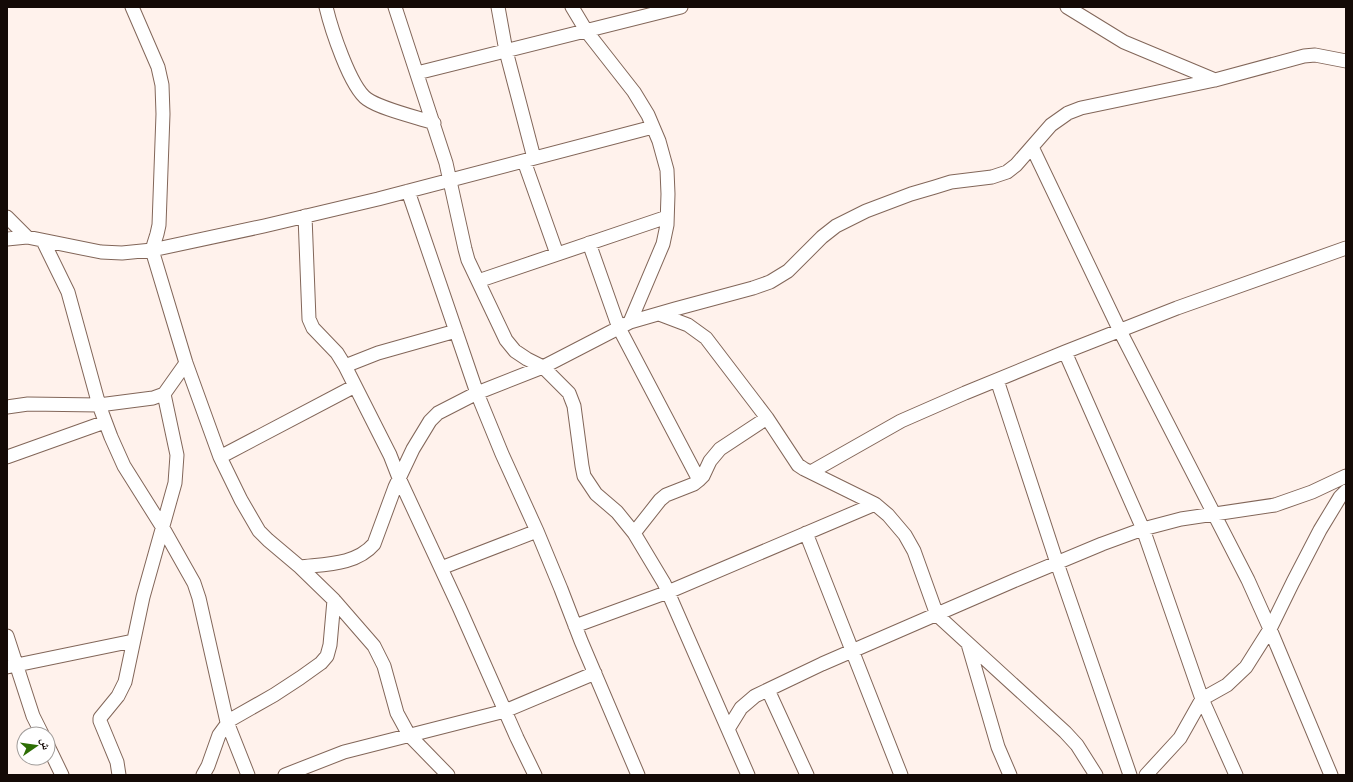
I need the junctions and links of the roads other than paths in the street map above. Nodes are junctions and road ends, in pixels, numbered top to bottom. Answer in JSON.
{"nodes":[{"id":1,"x":132,"y":7,"type":"edge"},
{"id":2,"x":326,"y":7,"type":"edge"},
{"id":3,"x":395,"y":7,"type":"edge"},
{"id":4,"x":498,"y":7,"type":"edge"},
{"id":5,"x":572,"y":7,"type":"edge"},
{"id":6,"x":681,"y":7,"type":"edge"},
{"id":7,"x":1067,"y":7,"type":"edge"},
{"id":8,"x":587,"y":32,"type":"junction"},
{"id":9,"x":506,"y":51,"type":"junction"},
{"id":10,"x":1346,"y":61,"type":"edge"},
{"id":11,"x":417,"y":73,"type":"junction"},
{"id":12,"x":1215,"y":80,"type":"junction"},
{"id":13,"x":434,"y":122,"type":"junction"},
{"id":14,"x":653,"y":126,"type":"junction"},
{"id":15,"x":1032,"y":147,"type":"junction"},
{"id":16,"x":529,"y":160,"type":"junction"},
{"id":17,"x":449,"y":181,"type":"junction"},
{"id":18,"x":408,"y":191,"type":"junction"},
{"id":19,"x":305,"y":216,"type":"junction"},
{"id":20,"x":7,"y":217,"type":"edge"},
{"id":21,"x":667,"y":217,"type":"junction"},
{"id":22,"x":26,"y":237,"type":"junction"},
{"id":23,"x":7,"y":239,"type":"edge"},
{"id":24,"x":43,"y":241,"type":"junction"},
{"id":25,"x":589,"y":243,"type":"junction"},
{"id":26,"x":1346,"y":248,"type":"edge"},
{"id":27,"x":152,"y":250,"type":"junction"},
{"id":28,"x":557,"y":254,"type":"junction"},
{"id":29,"x":478,"y":281,"type":"junction"},
{"id":30,"x":659,"y":314,"type":"junction"},
{"id":31,"x":625,"y":325,"type":"junction"},
{"id":32,"x":456,"y":330,"type":"junction"},
{"id":33,"x":1120,"y":331,"type":"junction"},
{"id":34,"x":1065,"y":352,"type":"junction"},
{"id":35,"x":186,"y":363,"type":"junction"},
{"id":36,"x":345,"y":366,"type":"junction"},
{"id":37,"x":544,"y":367,"type":"junction"},
{"id":38,"x":997,"y":380,"type":"junction"},
{"id":39,"x":355,"y":386,"type":"junction"},
{"id":40,"x":477,"y":393,"type":"junction"},
{"id":41,"x":164,"y":394,"type":"junction"},
{"id":42,"x":98,"y":405,"type":"junction"},
{"id":43,"x":7,"y":407,"type":"edge"},
{"id":44,"x":767,"y":418,"type":"junction"},
{"id":45,"x":105,"y":422,"type":"junction"},
{"id":46,"x":7,"y":457,"type":"edge"},
{"id":47,"x":220,"y":457,"type":"junction"},
{"id":48,"x":811,"y":472,"type":"junction"},
{"id":49,"x":1346,"y":476,"type":"edge"},
{"id":50,"x":399,"y":478,"type":"junction"},
{"id":51,"x":699,"y":480,"type":"junction"},
{"id":52,"x":1346,"y":491,"type":"edge"},
{"id":53,"x":875,"y":504,"type":"junction"},
{"id":54,"x":1213,"y":514,"type":"junction"},
{"id":55,"x":163,"y":528,"type":"junction"},
{"id":56,"x":1143,"y":529,"type":"junction"},
{"id":57,"x":537,"y":531,"type":"junction"},
{"id":58,"x":634,"y":533,"type":"junction"},
{"id":59,"x":806,"y":534,"type":"junction"},
{"id":60,"x":1057,"y":563,"type":"junction"},
{"id":61,"x":300,"y":567,"type":"junction"},
{"id":62,"x":441,"y":568,"type":"junction"},
{"id":63,"x":668,"y":592,"type":"junction"},
{"id":64,"x":334,"y":600,"type":"junction"},
{"id":65,"x":937,"y":615,"type":"junction"},
{"id":66,"x":575,"y":626,"type":"junction"},
{"id":67,"x":1270,"y":629,"type":"junction"},
{"id":68,"x":7,"y":636,"type":"edge"},
{"id":69,"x":133,"y":641,"type":"junction"},
{"id":70,"x":968,"y":644,"type":"junction"},
{"id":71,"x":853,"y":651,"type":"junction"},
{"id":72,"x":11,"y":666,"type":"edge"},
{"id":73,"x":595,"y":672,"type":"junction"},
{"id":74,"x":768,"y":690,"type":"junction"},
{"id":75,"x":1202,"y":699,"type":"junction"},
{"id":76,"x":505,"y":711,"type":"junction"},
{"id":77,"x":227,"y":722,"type":"junction"},
{"id":78,"x":38,"y":726,"type":"edge"},
{"id":79,"x":728,"y":729,"type":"junction"},
{"id":80,"x":409,"y":735,"type":"junction"},
{"id":81,"x":56,"y":763,"type":"edge"},
{"id":82,"x":62,"y":775,"type":"edge"},
{"id":83,"x":120,"y":775,"type":"edge"},
{"id":84,"x":203,"y":775,"type":"edge"},
{"id":85,"x":248,"y":775,"type":"edge"},
{"id":86,"x":284,"y":775,"type":"edge"},
{"id":87,"x":448,"y":775,"type":"edge"},
{"id":88,"x":535,"y":775,"type":"edge"},
{"id":89,"x":638,"y":775,"type":"edge"},
{"id":90,"x":748,"y":775,"type":"edge"},
{"id":91,"x":807,"y":775,"type":"edge"},
{"id":92,"x":901,"y":775,"type":"edge"},
{"id":93,"x":1010,"y":775,"type":"edge"},
{"id":94,"x":1096,"y":775,"type":"edge"},
{"id":95,"x":1130,"y":775,"type":"edge"},
{"id":96,"x":1146,"y":775,"type":"edge"},
{"id":97,"x":1236,"y":775,"type":"edge"},
{"id":98,"x":1331,"y":775,"type":"edge"}],
"edges":[{"from":1,"to":27,"type":"street"},
{"from":2,"to":13,"type":"street"},
{"from":3,"to":11,"type":"street"},
{"from":4,"to":9,"type":"street"},
{"from":5,"to":8,"type":"street"},
{"from":6,"to":8,"type":"street"},
{"from":7,"to":12,"type":"street"},
{"from":8,"to":9,"type":"street"},
{"from":8,"to":14,"type":"street"},
{"from":9,"to":11,"type":"street"},
{"from":9,"to":16,"type":"street"},
{"from":10,"to":12,"type":"street"},
{"from":11,"to":13,"type":"street"},
{"from":12,"to":15,"type":"street"},
{"from":13,"to":17,"type":"street"},
{"from":14,"to":16,"type":"street"},
{"from":14,"to":21,"type":"street"},
{"from":15,"to":30,"type":"street"},
{"from":15,"to":33,"type":"street"},
{"from":16,"to":17,"type":"street"},
{"from":16,"to":28,"type":"street"},
{"from":17,"to":18,"type":"street"},
{"from":17,"to":29,"type":"street"},
{"from":18,"to":19,"type":"street"},
{"from":18,"to":32,"type":"street"},
{"from":19,"to":27,"type":"street"},
{"from":19,"to":36,"type":"street"},
{"from":20,"to":22,"type":"street"},
{"from":21,"to":25,"type":"street"},
{"from":21,"to":31,"type":"street"},
{"from":22,"to":23,"type":"street"},
{"from":22,"to":24,"type":"street"},
{"from":24,"to":27,"type":"street"},
{"from":24,"to":42,"type":"street"},
{"from":25,"to":28,"type":"street"},
{"from":25,"to":31,"type":"street"},
{"from":26,"to":33,"type":"street"},
{"from":27,"to":35,"type":"street"},
{"from":28,"to":29,"type":"street"},
{"from":29,"to":37,"type":"street"},
{"from":30,"to":31,"type":"street"},
{"from":30,"to":44,"type":"street"},
{"from":31,"to":37,"type":"street"},
{"from":31,"to":51,"type":"street"},
{"from":32,"to":36,"type":"street"},
{"from":32,"to":40,"type":"street"},
{"from":33,"to":34,"type":"street"},
{"from":33,"to":54,"type":"street"},
{"from":34,"to":38,"type":"street"},
{"from":34,"to":56,"type":"street"},
{"from":35,"to":41,"type":"street"},
{"from":35,"to":47,"type":"street"},
{"from":36,"to":39,"type":"street"},
{"from":37,"to":40,"type":"street"},
{"from":37,"to":58,"type":"street"},
{"from":38,"to":48,"type":"street"},
{"from":38,"to":60,"type":"street"},
{"from":39,"to":47,"type":"street"},
{"from":39,"to":50,"type":"street"},
{"from":40,"to":50,"type":"street"},
{"from":40,"to":57,"type":"street"},
{"from":41,"to":42,"type":"street"},
{"from":41,"to":55,"type":"street"},
{"from":42,"to":43,"type":"street"},
{"from":42,"to":45,"type":"street"},
{"from":44,"to":48,"type":"street"},
{"from":44,"to":51,"type":"street"},
{"from":45,"to":46,"type":"street"},
{"from":45,"to":55,"type":"street"},
{"from":47,"to":61,"type":"street"},
{"from":48,"to":53,"type":"street"},
{"from":49,"to":54,"type":"street"},
{"from":50,"to":61,"type":"street"},
{"from":50,"to":62,"type":"street"},
{"from":51,"to":58,"type":"street"},
{"from":52,"to":67,"type":"street"},
{"from":53,"to":59,"type":"street"},
{"from":53,"to":65,"type":"street"},
{"from":54,"to":56,"type":"street"},
{"from":54,"to":67,"type":"street"},
{"from":55,"to":69,"type":"street"},
{"from":55,"to":77,"type":"street"},
{"from":56,"to":60,"type":"street"},
{"from":56,"to":75,"type":"street"},
{"from":57,"to":62,"type":"street"},
{"from":57,"to":66,"type":"street"},
{"from":58,"to":63,"type":"street"},
{"from":59,"to":63,"type":"street"},
{"from":59,"to":71,"type":"street"},
{"from":60,"to":65,"type":"street"},
{"from":60,"to":95,"type":"street"},
{"from":61,"to":64,"type":"street"},
{"from":62,"to":76,"type":"street"},
{"from":63,"to":66,"type":"street"},
{"from":63,"to":79,"type":"street"},
{"from":64,"to":77,"type":"street"},
{"from":64,"to":80,"type":"street"},
{"from":65,"to":70,"type":"street"},
{"from":65,"to":71,"type":"street"},
{"from":66,"to":73,"type":"street"},
{"from":67,"to":75,"type":"street"},
{"from":67,"to":98,"type":"street"},
{"from":68,"to":72,"type":"street"},
{"from":69,"to":72,"type":"street"},
{"from":69,"to":83,"type":"street"},
{"from":70,"to":93,"type":"street"},
{"from":70,"to":94,"type":"street"},
{"from":71,"to":74,"type":"street"},
{"from":71,"to":92,"type":"street"},
{"from":72,"to":78,"type":"street"},
{"from":73,"to":76,"type":"street"},
{"from":73,"to":89,"type":"street"},
{"from":74,"to":79,"type":"street"},
{"from":74,"to":91,"type":"street"},
{"from":75,"to":96,"type":"street"},
{"from":75,"to":97,"type":"street"},
{"from":76,"to":80,"type":"street"},
{"from":76,"to":88,"type":"street"},
{"from":77,"to":84,"type":"street"},
{"from":77,"to":85,"type":"street"},
{"from":79,"to":90,"type":"street"},
{"from":80,"to":86,"type":"street"},
{"from":80,"to":87,"type":"street"},
{"from":81,"to":82,"type":"street"}]}
